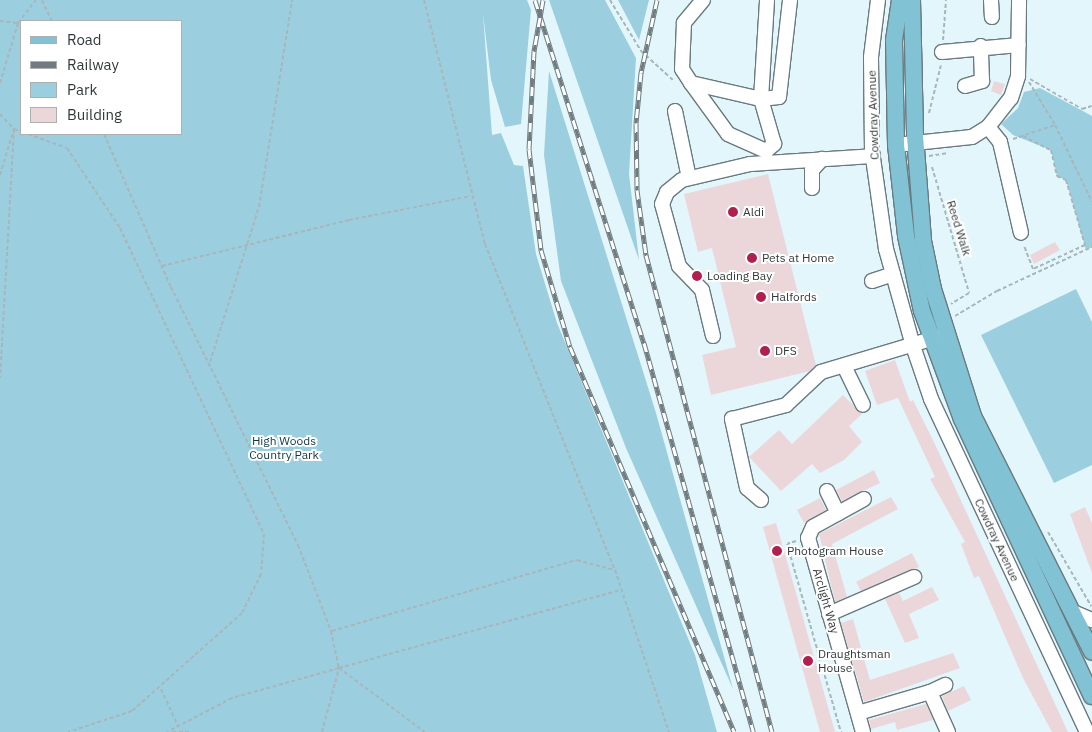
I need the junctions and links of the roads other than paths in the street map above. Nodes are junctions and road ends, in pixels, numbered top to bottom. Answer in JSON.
{"nodes":[{"id":1,"x":703,"y":0,"type":"edge"},
{"id":2,"x":768,"y":0,"type":"edge"},
{"id":3,"x":878,"y":0,"type":"edge"},
{"id":4,"x":900,"y":0,"type":"edge"},
{"id":5,"x":912,"y":0,"type":"edge"},
{"id":6,"x":991,"y":0,"type":"edge"},
{"id":7,"x":1001,"y":0,"type":"edge"},
{"id":8,"x":1019,"y":0,"type":"edge"},
{"id":9,"x":789,"y":2,"type":"edge"},
{"id":10,"x":992,"y":17,"type":"dead end"},
{"id":11,"x":1019,"y":45,"type":"junction"},
{"id":12,"x":981,"y":46,"type":"junction"},
{"id":13,"x":942,"y":52,"type":"dead end"},
{"id":14,"x":692,"y":83,"type":"junction"},
{"id":15,"x":965,"y":86,"type":"dead end"},
{"id":16,"x":761,"y":99,"type":"junction"},
{"id":17,"x":674,"y":112,"type":"dead end"},
{"id":18,"x":988,"y":127,"type":"junction"},
{"id":19,"x":921,"y":141,"type":"junction"},
{"id":20,"x":896,"y":145,"type":"junction"},
{"id":21,"x":873,"y":156,"type":"junction"},
{"id":22,"x":822,"y":158,"type":"junction"},
{"id":23,"x":689,"y":178,"type":"junction"},
{"id":24,"x":812,"y":188,"type":"dead end"},
{"id":25,"x":1023,"y":240,"type":"road end"},
{"id":26,"x":893,"y":274,"type":"junction"},
{"id":27,"x":872,"y":281,"type":"dead end"},
{"id":28,"x":948,"y":326,"type":"junction"},
{"id":29,"x":713,"y":336,"type":"dead end"},
{"id":30,"x":931,"y":339,"type":"junction"},
{"id":31,"x":913,"y":346,"type":"junction"},
{"id":32,"x":844,"y":366,"type":"junction"},
{"id":33,"x":863,"y":405,"type":"dead end"},
{"id":34,"x":827,"y":491,"type":"dead end"},
{"id":35,"x":864,"y":499,"type":"dead end"},
{"id":36,"x":761,"y":500,"type":"dead end"},
{"id":37,"x":838,"y":514,"type":"junction"},
{"id":38,"x":907,"y":584,"type":"dead end"},
{"id":39,"x":829,"y":614,"type":"junction"},
{"id":40,"x":1090,"y":636,"type":"edge"},
{"id":41,"x":1070,"y":649,"type":"junction"},
{"id":42,"x":945,"y":685,"type":"dead end"},
{"id":43,"x":930,"y":692,"type":"junction"},
{"id":44,"x":1092,"y":696,"type":"edge"},
{"id":45,"x":858,"y":713,"type":"junction"},
{"id":46,"x":863,"y":732,"type":"edge"},
{"id":47,"x":948,"y":732,"type":"edge"},
{"id":48,"x":1087,"y":732,"type":"edge"}],
"edges":[{"from":1,"to":14,"type":"street"},
{"from":2,"to":9,"type":"street"},
{"from":2,"to":16,"type":"street"},
{"from":3,"to":21,"type":"street","name":"Cowdray Avenue"},
{"from":4,"to":20,"type":"main road","name":"Cowdray Avenue"},
{"from":5,"to":19,"type":"main road"},
{"from":6,"to":7,"type":"street"},
{"from":6,"to":10,"type":"street"},
{"from":8,"to":11,"type":"street"},
{"from":9,"to":16,"type":"street"},
{"from":11,"to":12,"type":"street"},
{"from":11,"to":18,"type":"street"},
{"from":12,"to":13,"type":"street"},
{"from":12,"to":15,"type":"street"},
{"from":14,"to":16,"type":"street"},
{"from":14,"to":16,"type":"street"},
{"from":17,"to":23,"type":"street"},
{"from":18,"to":19,"type":"street"},
{"from":18,"to":25,"type":"street"},
{"from":19,"to":20,"type":"street"},
{"from":19,"to":28,"type":"main road"},
{"from":20,"to":30,"type":"main road","name":"Cowdray Avenue"},
{"from":21,"to":22,"type":"street"},
{"from":21,"to":26,"type":"street","name":"Cowdray Avenue"},
{"from":22,"to":23,"type":"street"},
{"from":22,"to":24,"type":"street"},
{"from":23,"to":29,"type":"street"},
{"from":26,"to":27,"type":"street"},
{"from":26,"to":31,"type":"street","name":"Cowdray Avenue"},
{"from":28,"to":30,"type":"street"},
{"from":28,"to":40,"type":"main road"},
{"from":30,"to":31,"type":"street"},
{"from":30,"to":41,"type":"main road","name":"Cowdray Avenue"},
{"from":31,"to":32,"type":"street"},
{"from":31,"to":48,"type":"street","name":"Cowdray Avenue"},
{"from":32,"to":33,"type":"street"},
{"from":32,"to":36,"type":"street"},
{"from":34,"to":37,"type":"street"},
{"from":35,"to":37,"type":"street"},
{"from":37,"to":39,"type":"street","name":"Arclight Way"},
{"from":38,"to":39,"type":"street"},
{"from":39,"to":45,"type":"street","name":"Arclight Way"},
{"from":40,"to":41,"type":"street"},
{"from":41,"to":44,"type":"main road","name":"Cowdray Avenue"},
{"from":42,"to":43,"type":"street"},
{"from":43,"to":45,"type":"street"},
{"from":43,"to":47,"type":"street"},
{"from":45,"to":46,"type":"street","name":"Arclight Way"}]}
